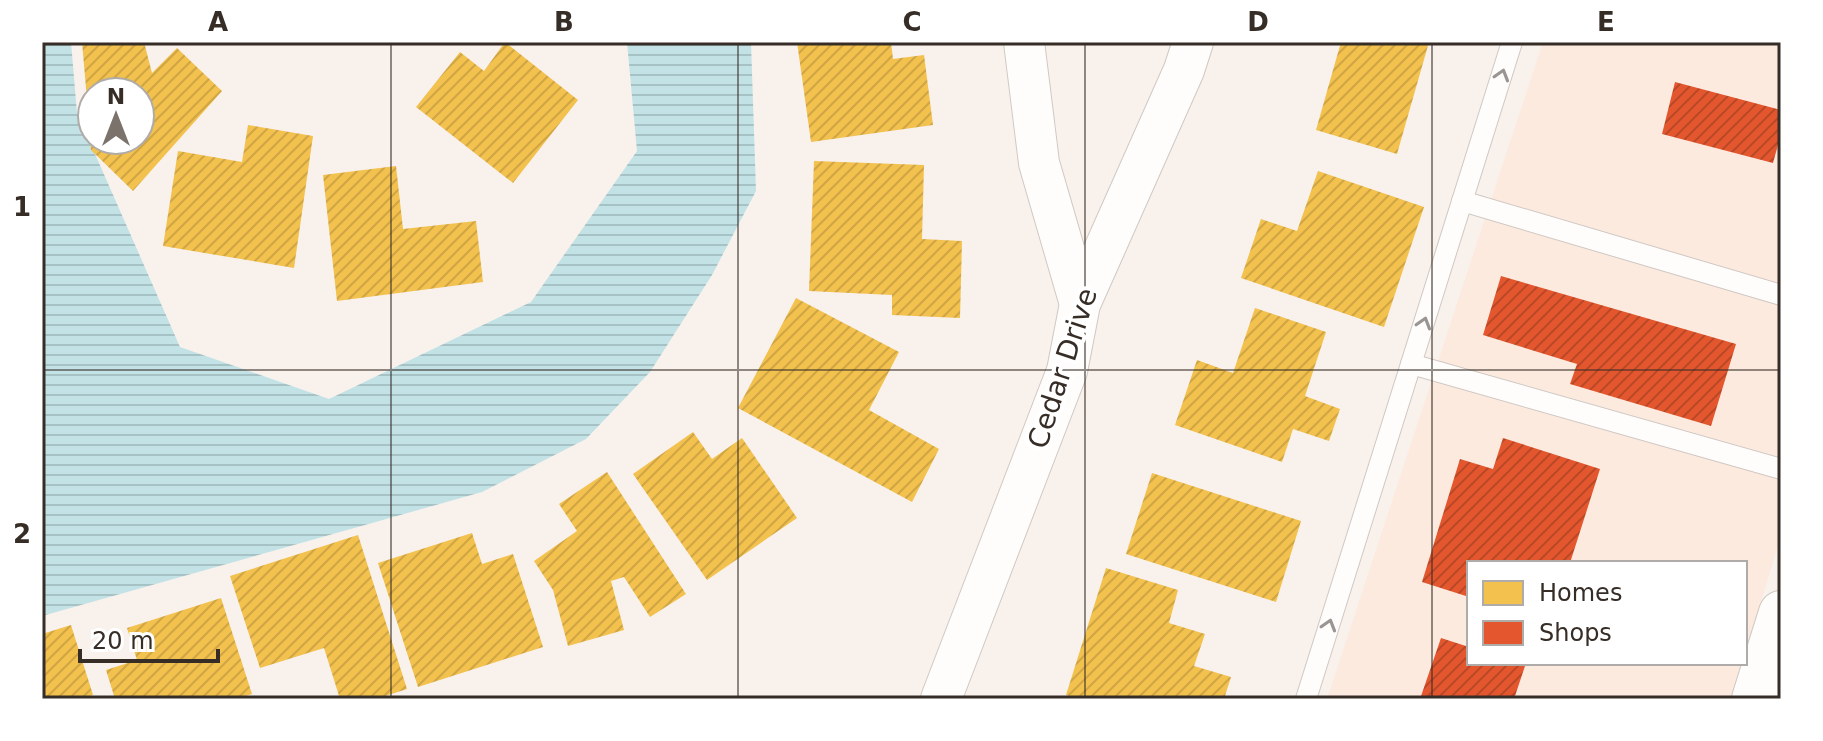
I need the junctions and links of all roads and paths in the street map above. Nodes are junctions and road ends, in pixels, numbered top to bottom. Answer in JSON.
{"nodes":[{"id":1,"x":1024,"y":42,"type":"edge"},
{"id":2,"x":1193,"y":42,"type":"edge"},
{"id":3,"x":1512,"y":42,"type":"edge"},
{"id":4,"x":1462,"y":201,"type":"junction"},
{"id":5,"x":1781,"y":295,"type":"edge"},
{"id":6,"x":1080,"y":304,"type":"junction"},
{"id":7,"x":1411,"y":364,"type":"junction"},
{"id":8,"x":1781,"y":469,"type":"edge"},
{"id":9,"x":1781,"y":613,"type":"edge"},
{"id":10,"x":941,"y":699,"type":"edge"},
{"id":11,"x":1306,"y":699,"type":"edge"},
{"id":12,"x":1754,"y":699,"type":"edge"}],
"edges":[{"from":1,"to":6,"type":"street"},
{"from":2,"to":6,"type":"street","name":"Cedar Drive"},
{"from":4,"to":3,"type":"lane","one_way":true},
{"from":4,"to":5,"type":"lane"},
{"from":7,"to":4,"type":"lane","one_way":true},
{"from":6,"to":10,"type":"street","name":"Cedar Drive"},
{"from":7,"to":8,"type":"lane"},
{"from":11,"to":7,"type":"lane","one_way":true},
{"from":9,"to":12,"type":"main road"}]}
